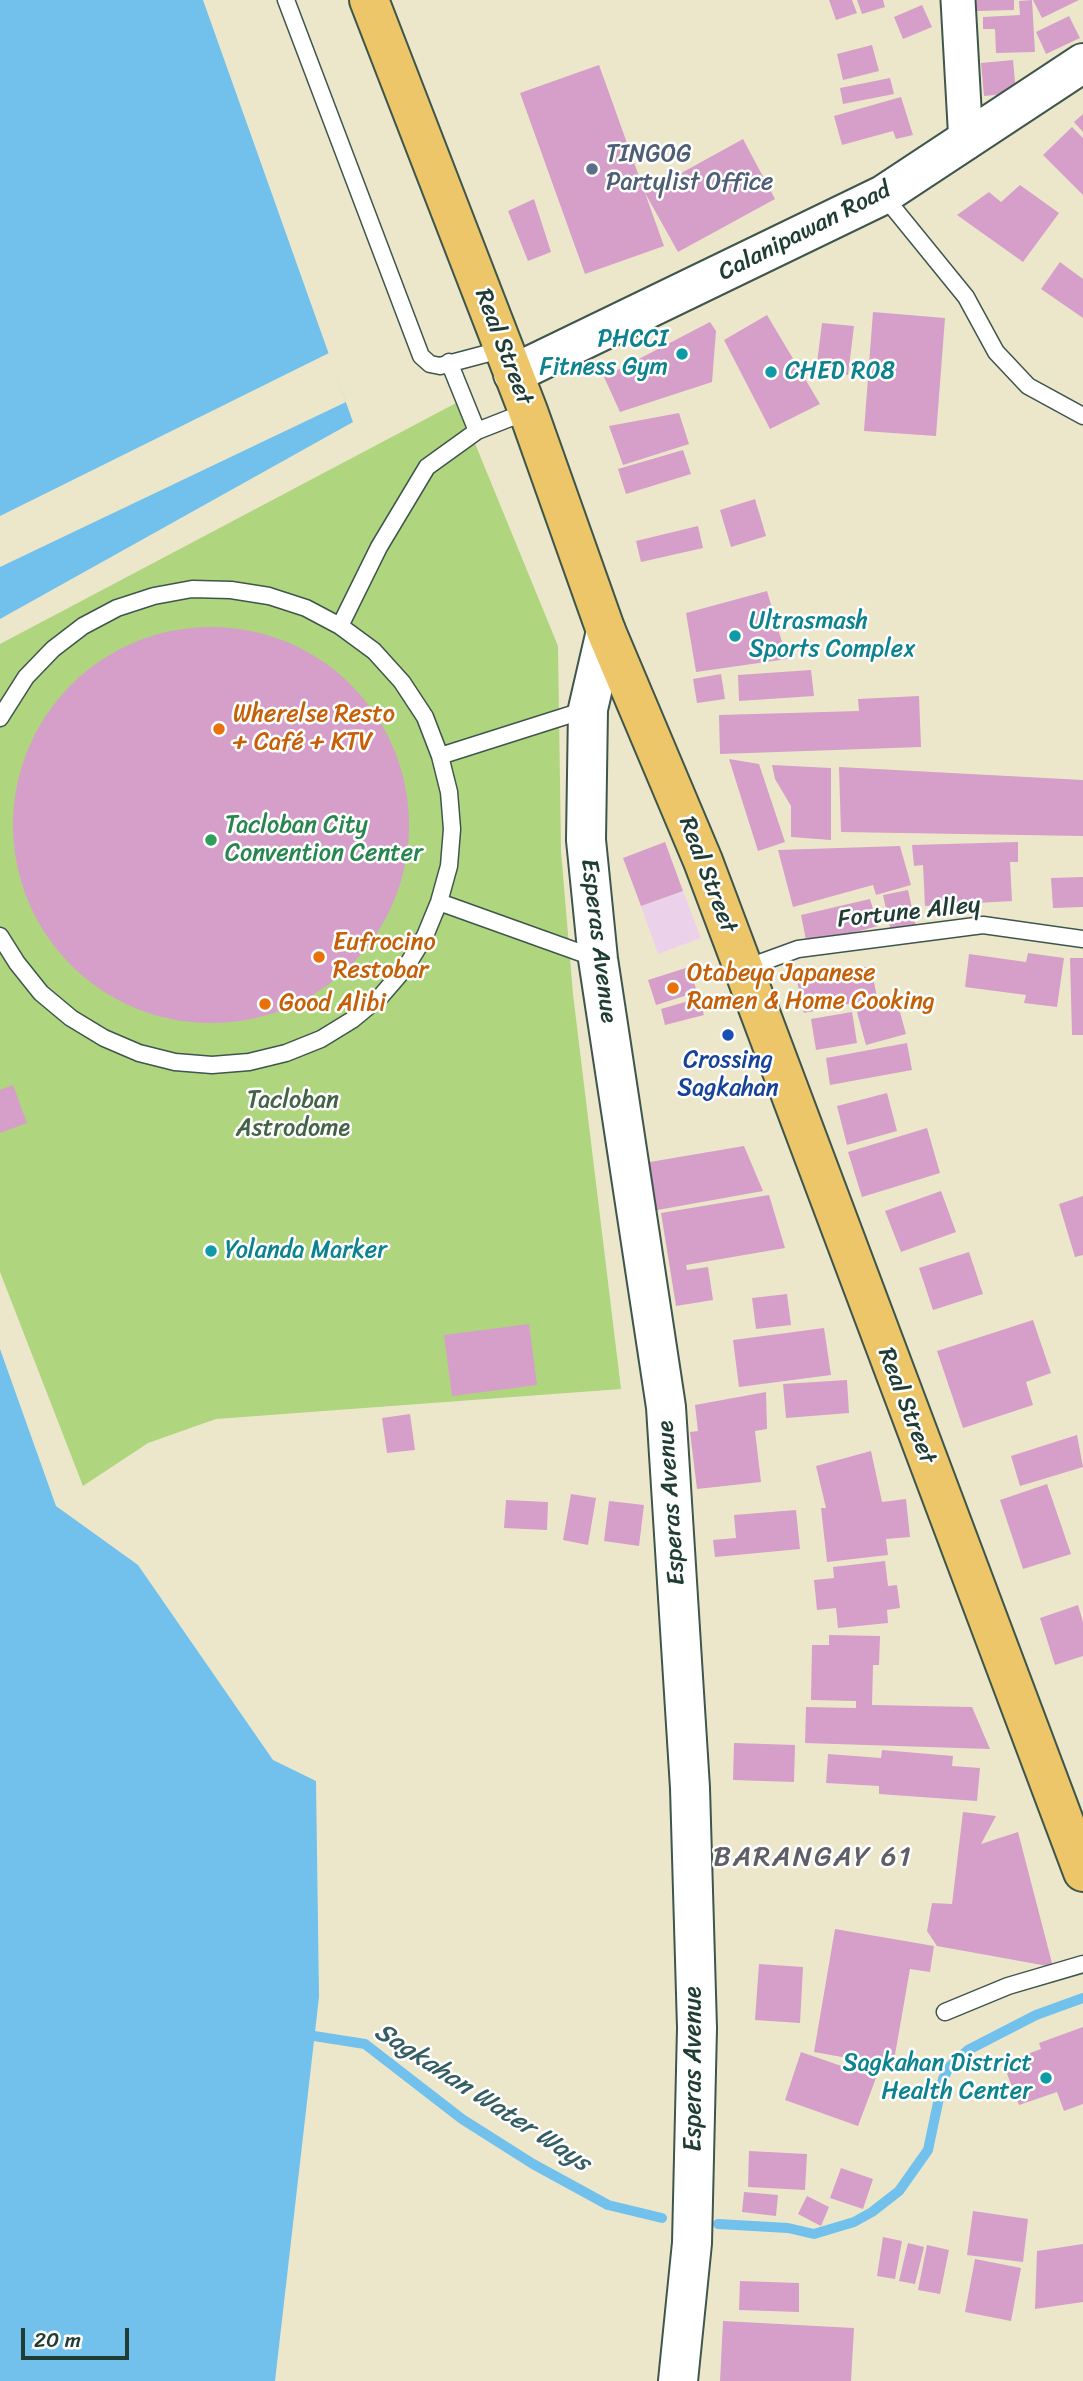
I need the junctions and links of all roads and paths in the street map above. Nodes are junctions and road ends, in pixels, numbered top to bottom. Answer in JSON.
{"nodes":[{"id":1,"x":286,"y":0,"type":"edge"},
{"id":2,"x":369,"y":0,"type":"edge"},
{"id":3,"x":958,"y":0,"type":"edge"},
{"id":4,"x":1083,"y":63,"type":"edge"},
{"id":5,"x":967,"y":143,"type":"junction"},
{"id":6,"x":883,"y":195,"type":"junction"},
{"id":7,"x":508,"y":361,"type":"junction"},
{"id":8,"x":449,"y":362,"type":"junction"},
{"id":9,"x":528,"y":411,"type":"junction"},
{"id":10,"x":1083,"y":416,"type":"edge"},
{"id":11,"x":478,"y":431,"type":"junction"},
{"id":12,"x":340,"y":626,"type":"junction"},
{"id":13,"x":606,"y":631,"type":"junction"},
{"id":14,"x":588,"y":709,"type":"junction"},
{"id":15,"x":0,"y":718,"type":"edge"},
{"id":16,"x":440,"y":756,"type":"junction"},
{"id":17,"x":439,"y":902,"type":"junction"},
{"id":18,"x":0,"y":936,"type":"edge"},
{"id":19,"x":1083,"y":939,"type":"edge"},
{"id":20,"x":598,"y":959,"type":"junction"},
{"id":21,"x":743,"y":969,"type":"junction"},
{"id":22,"x":1083,"y":1872,"type":"edge"},
{"id":23,"x":1083,"y":1964,"type":"edge"},
{"id":24,"x":945,"y":2012,"type":"dead end"},
{"id":25,"x":677,"y":2381,"type":"edge"}],
"edges":[{"from":1,"to":8,"type":"lane"},
{"from":2,"to":7,"type":"main road","name":"Real Street"},
{"from":3,"to":5,"type":"street"},
{"from":4,"to":5,"type":"street","name":"Calanipawan Road"},
{"from":5,"to":6,"type":"street","name":"Calanipawan Road"},
{"from":6,"to":7,"type":"street","name":"Calanipawan Road"},
{"from":6,"to":10,"type":"lane"},
{"from":7,"to":8,"type":"lane"},
{"from":7,"to":9,"type":"main road","name":"Real Street"},
{"from":8,"to":11,"type":"lane"},
{"from":9,"to":11,"type":"lane"},
{"from":9,"to":13,"type":"main road","name":"Real Street"},
{"from":11,"to":12,"type":"lane"},
{"from":12,"to":15,"type":"lane"},
{"from":12,"to":16,"type":"lane"},
{"from":13,"to":14,"type":"street","name":"Esperas Avenue"},
{"from":13,"to":21,"type":"main road","name":"Real Street"},
{"from":14,"to":16,"type":"lane"},
{"from":14,"to":20,"type":"street","name":"Esperas Avenue"},
{"from":16,"to":17,"type":"lane"},
{"from":17,"to":18,"type":"lane"},
{"from":17,"to":20,"type":"lane"},
{"from":19,"to":21,"type":"lane","name":"Fortune Alley"},
{"from":20,"to":25,"type":"street","name":"Esperas Avenue"},
{"from":21,"to":22,"type":"main road","name":"Real Street"},
{"from":23,"to":24,"type":"lane"}]}
